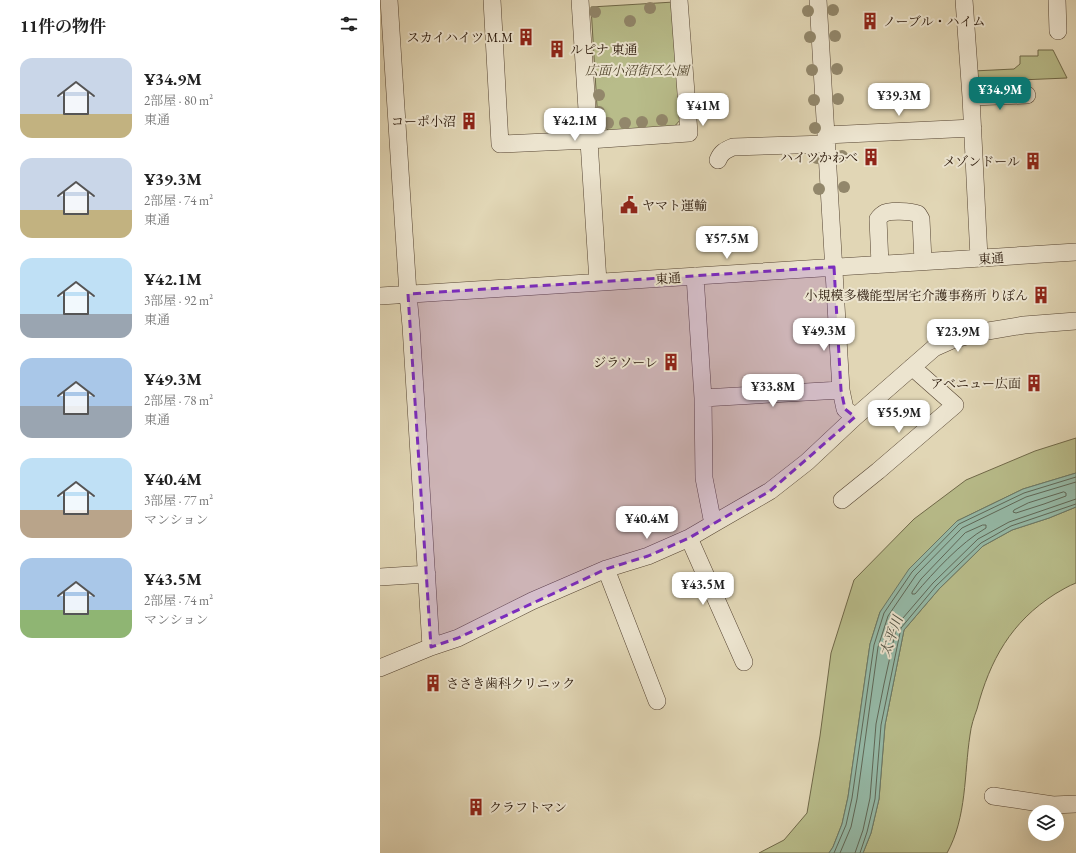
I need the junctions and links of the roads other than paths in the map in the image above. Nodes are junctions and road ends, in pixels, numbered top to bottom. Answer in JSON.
{"nodes":[{"id":1,"x":389,"y":0,"type":"edge"},
{"id":2,"x":492,"y":0,"type":"edge"},
{"id":3,"x":580,"y":0,"type":"edge"},
{"id":4,"x":680,"y":0,"type":"edge"},
{"id":5,"x":818,"y":0,"type":"edge"},
{"id":6,"x":964,"y":0,"type":"edge"},
{"id":7,"x":1057,"y":0,"type":"edge"},
{"id":8,"x":1058,"y":31,"type":"dead end"},
{"id":9,"x":1027,"y":95,"type":"dead end"},
{"id":10,"x":971,"y":97,"type":"junction"},
{"id":11,"x":973,"y":128,"type":"junction"},
{"id":12,"x":826,"y":139,"type":"junction"},
{"id":13,"x":589,"y":140,"type":"junction"},
{"id":14,"x":718,"y":160,"type":"dead end"},
{"id":15,"x":1076,"y":252,"type":"edge"},
{"id":16,"x":979,"y":258,"type":"junction"},
{"id":17,"x":923,"y":261,"type":"junction"},
{"id":18,"x":880,"y":264,"type":"junction"},
{"id":19,"x":834,"y":267,"type":"junction"},
{"id":20,"x":695,"y":276,"type":"junction"},
{"id":21,"x":598,"y":282,"type":"junction"},
{"id":22,"x":408,"y":294,"type":"junction"},
{"id":23,"x":380,"y":296,"type":"edge"},
{"id":24,"x":1076,"y":321,"type":"edge"},
{"id":25,"x":912,"y":367,"type":"junction"},
{"id":26,"x":841,"y":390,"type":"junction"},
{"id":27,"x":704,"y":398,"type":"junction"},
{"id":28,"x":855,"y":417,"type":"junction"},
{"id":29,"x":842,"y":500,"type":"dead end"},
{"id":30,"x":713,"y":524,"type":"junction"},
{"id":31,"x":689,"y":538,"type":"junction"},
{"id":32,"x":606,"y":569,"type":"junction"},
{"id":33,"x":428,"y":574,"type":"junction"},
{"id":34,"x":380,"y":577,"type":"edge"},
{"id":35,"x":431,"y":647,"type":"junction"},
{"id":36,"x":744,"y":662,"type":"dead end"},
{"id":37,"x":380,"y":668,"type":"edge"},
{"id":38,"x":656,"y":701,"type":"dead end"},
{"id":39,"x":993,"y":796,"type":"dead end"},
{"id":40,"x":1076,"y":804,"type":"edge"}],
"edges":[{"from":1,"to":22,"type":"street"},
{"from":2,"to":13,"type":"street"},
{"from":3,"to":13,"type":"street"},
{"from":4,"to":13,"type":"street"},
{"from":5,"to":12,"type":"street"},
{"from":6,"to":10,"type":"street"},
{"from":7,"to":8,"type":"street"},
{"from":9,"to":10,"type":"street"},
{"from":10,"to":11,"type":"street"},
{"from":11,"to":12,"type":"street"},
{"from":11,"to":16,"type":"street"},
{"from":12,"to":14,"type":"street"},
{"from":12,"to":19,"type":"street"},
{"from":13,"to":21,"type":"street"},
{"from":15,"to":16,"type":"street","name":"東通"},
{"from":16,"to":17,"type":"street","name":"東通"},
{"from":17,"to":18,"type":"street","name":"東通"},
{"from":17,"to":18,"type":"street"},
{"from":18,"to":19,"type":"street","name":"東通"},
{"from":19,"to":20,"type":"street","name":"東通"},
{"from":19,"to":26,"type":"street"},
{"from":20,"to":21,"type":"street","name":"東通"},
{"from":20,"to":27,"type":"street"},
{"from":21,"to":22,"type":"street","name":"東通"},
{"from":22,"to":23,"type":"street","name":"東通"},
{"from":22,"to":33,"type":"street"},
{"from":24,"to":25,"type":"street"},
{"from":25,"to":28,"type":"street"},
{"from":25,"to":29,"type":"street"},
{"from":26,"to":27,"type":"street"},
{"from":26,"to":28,"type":"street"},
{"from":27,"to":30,"type":"street"},
{"from":28,"to":30,"type":"street"},
{"from":30,"to":31,"type":"street"},
{"from":31,"to":32,"type":"street"},
{"from":31,"to":36,"type":"street"},
{"from":32,"to":35,"type":"street"},
{"from":32,"to":38,"type":"street"},
{"from":33,"to":34,"type":"street"},
{"from":33,"to":35,"type":"street"},
{"from":35,"to":37,"type":"street"},
{"from":39,"to":40,"type":"street"}]}
